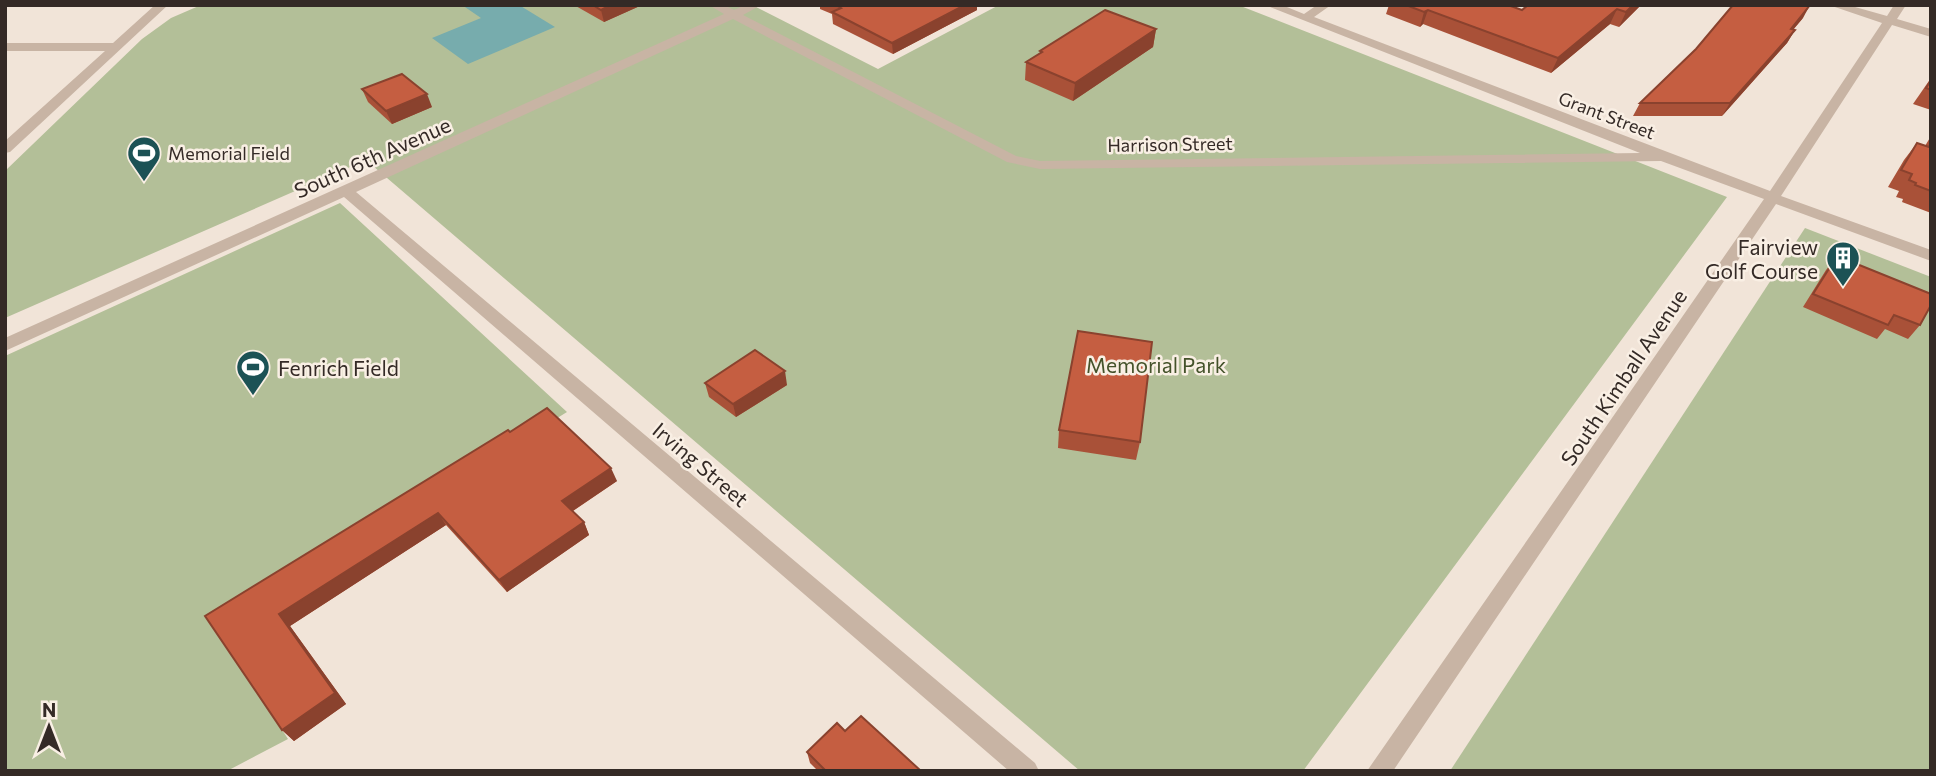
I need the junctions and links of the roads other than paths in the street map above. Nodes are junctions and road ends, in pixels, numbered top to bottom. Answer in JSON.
{"nodes":[{"id":1,"x":715,"y":5,"type":"edge"},
{"id":2,"x":755,"y":5,"type":"edge"},
{"id":3,"x":1271,"y":5,"type":"edge"},
{"id":4,"x":1325,"y":5,"type":"edge"},
{"id":5,"x":1835,"y":5,"type":"edge"},
{"id":6,"x":1900,"y":5,"type":"edge"},
{"id":7,"x":164,"y":6,"type":"edge"},
{"id":8,"x":733,"y":16,"type":"junction"},
{"id":9,"x":1305,"y":18,"type":"junction"},
{"id":10,"x":1889,"y":21,"type":"junction"},
{"id":11,"x":1931,"y":33,"type":"edge"},
{"id":12,"x":5,"y":47,"type":"edge"},
{"id":13,"x":117,"y":47,"type":"junction"},
{"id":14,"x":5,"y":149,"type":"edge"},
{"id":15,"x":1663,"y":157,"type":"junction"},
{"id":16,"x":346,"y":191,"type":"junction"},
{"id":17,"x":1774,"y":196,"type":"junction"},
{"id":18,"x":1931,"y":256,"type":"edge"},
{"id":19,"x":5,"y":345,"type":"edge"},
{"id":20,"x":1027,"y":771,"type":"edge"},
{"id":21,"x":1379,"y":771,"type":"edge"}],
"edges":[{"from":1,"to":8,"type":"street","name":"Harrison Street"},
{"from":2,"to":8,"type":"street","name":"South 6th Avenue"},
{"from":3,"to":9,"type":"street","name":"Grant Street"},
{"from":4,"to":9,"type":"street"},
{"from":5,"to":10,"type":"street"},
{"from":6,"to":10,"type":"street","name":"South Kimball Avenue"},
{"from":7,"to":13,"type":"street"},
{"from":8,"to":15,"type":"street","name":"Harrison Street"},
{"from":8,"to":16,"type":"street","name":"South 6th Avenue"},
{"from":9,"to":15,"type":"street","name":"Grant Street"},
{"from":10,"to":11,"type":"street"},
{"from":10,"to":17,"type":"street","name":"South Kimball Avenue"},
{"from":12,"to":13,"type":"street"},
{"from":13,"to":14,"type":"street"},
{"from":15,"to":17,"type":"street","name":"Grant Street"},
{"from":16,"to":19,"type":"street","name":"South 6th Avenue"},
{"from":16,"to":20,"type":"street","name":"Irving Street"},
{"from":17,"to":18,"type":"street","name":"Grant Street"},
{"from":17,"to":21,"type":"street","name":"South Kimball Avenue"}]}
